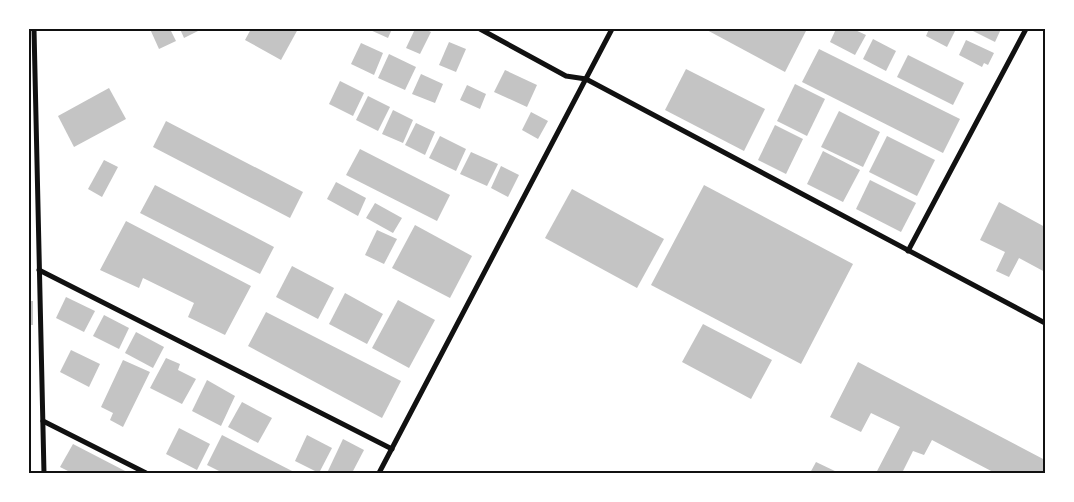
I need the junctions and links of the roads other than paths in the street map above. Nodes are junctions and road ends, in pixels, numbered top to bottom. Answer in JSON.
{"nodes":[{"id":1,"x":34,"y":29,"type":"edge"},
{"id":2,"x":480,"y":29,"type":"edge"},
{"id":3,"x":612,"y":29,"type":"edge"},
{"id":4,"x":1026,"y":29,"type":"edge"},
{"id":5,"x":586,"y":79,"type":"junction"},
{"id":6,"x":908,"y":250,"type":"junction"},
{"id":7,"x":39,"y":270,"type":"junction"},
{"id":8,"x":1045,"y":323,"type":"edge"},
{"id":9,"x":43,"y":421,"type":"junction"},
{"id":10,"x":392,"y":448,"type":"junction"},
{"id":11,"x":44,"y":473,"type":"edge"},
{"id":12,"x":146,"y":473,"type":"edge"},
{"id":13,"x":379,"y":473,"type":"edge"}],
"edges":[{"from":1,"to":7,"type":"street"},
{"from":2,"to":5,"type":"street"},
{"from":3,"to":5,"type":"street"},
{"from":4,"to":6,"type":"street"},
{"from":5,"to":6,"type":"street"},
{"from":5,"to":10,"type":"street"},
{"from":6,"to":8,"type":"street"},
{"from":7,"to":9,"type":"street"},
{"from":7,"to":10,"type":"street"},
{"from":9,"to":11,"type":"street"},
{"from":9,"to":12,"type":"street"},
{"from":10,"to":13,"type":"street"}]}
